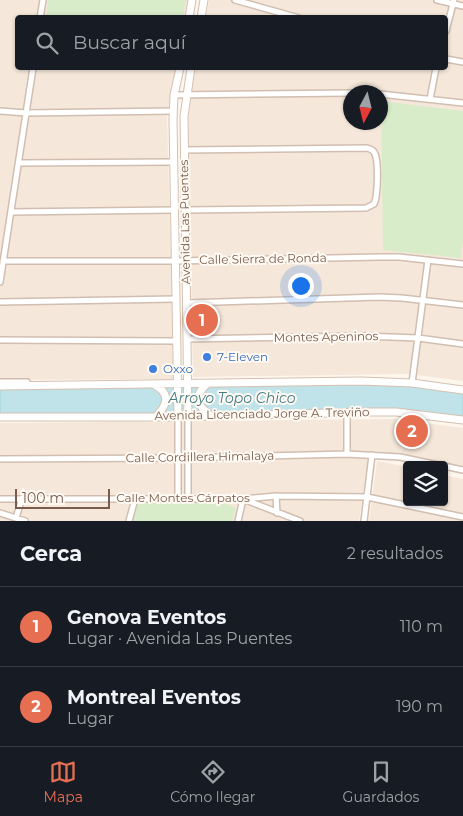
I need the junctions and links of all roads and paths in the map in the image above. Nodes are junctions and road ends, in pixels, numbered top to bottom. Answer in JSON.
{"nodes":[{"id":1,"x":43,"y":0,"type":"edge"},
{"id":2,"x":192,"y":0,"type":"edge"},
{"id":3,"x":204,"y":0,"type":"edge"},
{"id":4,"x":235,"y":0,"type":"edge"},
{"id":5,"x":437,"y":0,"type":"edge"},
{"id":6,"x":453,"y":2,"type":"edge"},
{"id":7,"x":463,"y":6,"type":"edge"},
{"id":8,"x":40,"y":15,"type":"edge"},
{"id":9,"x":190,"y":15,"type":"edge"},
{"id":10,"x":201,"y":15,"type":"edge"},
{"id":11,"x":288,"y":15,"type":"edge"},
{"id":12,"x":448,"y":23,"type":"edge"},
{"id":13,"x":448,"y":59,"type":"edge"},
{"id":14,"x":463,"y":62,"type":"edge"},
{"id":15,"x":32,"y":70,"type":"edge"},
{"id":16,"x":180,"y":70,"type":"edge"},
{"id":17,"x":191,"y":70,"type":"edge"},
{"id":18,"x":436,"y":70,"type":"edge"},
{"id":19,"x":343,"y":93,"type":"edge"},
{"id":20,"x":174,"y":95,"type":"junction"},
{"id":21,"x":186,"y":95,"type":"junction"},
{"id":22,"x":388,"y":95,"type":"edge"},
{"id":23,"x":430,"y":99,"type":"junction"},
{"id":24,"x":463,"y":103,"type":"edge"},
{"id":25,"x":0,"y":111,"type":"edge"},
{"id":26,"x":173,"y":111,"type":"junction"},
{"id":27,"x":26,"y":113,"type":"junction"},
{"id":28,"x":184,"y":150,"type":"junction"},
{"id":29,"x":173,"y":162,"type":"junction"},
{"id":30,"x":19,"y":163,"type":"junction"},
{"id":31,"x":174,"y":210,"type":"junction"},
{"id":32,"x":185,"y":210,"type":"junction"},
{"id":33,"x":11,"y":212,"type":"junction"},
{"id":34,"x":186,"y":260,"type":"junction"},
{"id":35,"x":428,"y":260,"type":"junction"},
{"id":36,"x":3,"y":261,"type":"junction"},
{"id":37,"x":175,"y":261,"type":"junction"},
{"id":38,"x":463,"y":264,"type":"edge"},
{"id":39,"x":0,"y":282,"type":"edge"},
{"id":40,"x":175,"y":299,"type":"junction"},
{"id":41,"x":423,"y":300,"type":"junction"},
{"id":42,"x":0,"y":302,"type":"edge"},
{"id":43,"x":186,"y":303,"type":"junction"},
{"id":44,"x":463,"y":305,"type":"edge"},
{"id":45,"x":418,"y":338,"type":"junction"},
{"id":46,"x":188,"y":339,"type":"junction"},
{"id":47,"x":0,"y":340,"type":"edge"},
{"id":48,"x":176,"y":341,"type":"junction"},
{"id":49,"x":463,"y":344,"type":"edge"},
{"id":50,"x":0,"y":382,"type":"edge"},
{"id":51,"x":412,"y":383,"type":"junction"},
{"id":52,"x":65,"y":385,"type":"junction"},
{"id":53,"x":177,"y":385,"type":"junction"},
{"id":54,"x":188,"y":385,"type":"junction"},
{"id":55,"x":205,"y":385,"type":"junction"},
{"id":56,"x":0,"y":386,"type":"edge"},
{"id":57,"x":156,"y":386,"type":"junction"},
{"id":58,"x":463,"y":390,"type":"edge"},
{"id":59,"x":347,"y":412,"type":"junction"},
{"id":60,"x":178,"y":413,"type":"junction"},
{"id":61,"x":188,"y":413,"type":"junction"},
{"id":62,"x":156,"y":417,"type":"junction"},
{"id":63,"x":212,"y":417,"type":"junction"},
{"id":64,"x":0,"y":418,"type":"edge"},
{"id":65,"x":463,"y":420,"type":"edge"},
{"id":66,"x":346,"y":454,"type":"junction"},
{"id":67,"x":372,"y":455,"type":"junction"},
{"id":68,"x":177,"y":458,"type":"junction"},
{"id":69,"x":188,"y":458,"type":"junction"},
{"id":70,"x":0,"y":459,"type":"edge"},
{"id":71,"x":419,"y":461,"type":"edge"},
{"id":72,"x":448,"y":467,"type":"edge"},
{"id":73,"x":463,"y":470,"type":"edge"},
{"id":74,"x":276,"y":496,"type":"junction"},
{"id":75,"x":367,"y":497,"type":"junction"},
{"id":76,"x":22,"y":498,"type":"junction"},
{"id":77,"x":178,"y":498,"type":"junction"},
{"id":78,"x":188,"y":498,"type":"junction"},
{"id":79,"x":0,"y":499,"type":"edge"},
{"id":80,"x":135,"y":499,"type":"junction"},
{"id":81,"x":243,"y":499,"type":"junction"},
{"id":82,"x":0,"y":513,"type":"edge"},
{"id":83,"x":277,"y":513,"type":"junction"},
{"id":84,"x":463,"y":517,"type":"edge"},
{"id":85,"x":16,"y":518,"type":"junction"},
{"id":86,"x":25,"y":521,"type":"edge"},
{"id":87,"x":129,"y":521,"type":"edge"},
{"id":88,"x":238,"y":521,"type":"edge"},
{"id":89,"x":300,"y":521,"type":"edge"},
{"id":90,"x":364,"y":521,"type":"edge"}],
"edges":[{"from":1,"to":8,"type":"street"},
{"from":2,"to":9,"type":"main road"},
{"from":3,"to":10,"type":"main road"},
{"from":4,"to":11,"type":"street"},
{"from":5,"to":6,"type":"street"},
{"from":6,"to":7,"type":"street"},
{"from":6,"to":12,"type":"street"},
{"from":13,"to":14,"type":"street"},
{"from":15,"to":27,"type":"street"},
{"from":16,"to":20,"type":"main road","name":"Avenida Las Puentes"},
{"from":17,"to":21,"type":"main road","name":"Avenida Las Puentes"},
{"from":18,"to":23,"type":"street"},
{"from":19,"to":21,"type":"street"},
{"from":20,"to":21,"type":"street"},
{"from":20,"to":26,"type":"main road","name":"Avenida Las Puentes"},
{"from":21,"to":28,"type":"main road","name":"Avenida Las Puentes"},
{"from":22,"to":23,"type":"street"},
{"from":23,"to":24,"type":"street"},
{"from":25,"to":27,"type":"street"},
{"from":26,"to":27,"type":"street"},
{"from":26,"to":29,"type":"main road","name":"Avenida Las Puentes"},
{"from":27,"to":30,"type":"street"},
{"from":28,"to":32,"type":"main road","name":"Avenida Las Puentes"},
{"from":28,"to":32,"type":"street"},
{"from":29,"to":30,"type":"street"},
{"from":29,"to":31,"type":"main road","name":"Avenida Las Puentes"},
{"from":30,"to":33,"type":"street"},
{"from":31,"to":33,"type":"street"},
{"from":31,"to":37,"type":"main road","name":"Avenida Las Puentes"},
{"from":32,"to":34,"type":"main road","name":"Avenida Las Puentes"},
{"from":33,"to":36,"type":"street"},
{"from":34,"to":35,"type":"street","name":"Calle Sierra de Ronda"},
{"from":34,"to":37,"type":"street","name":"Calle Sierra de Ronda"},
{"from":34,"to":43,"type":"main road","name":"Avenida Las Puentes"},
{"from":35,"to":38,"type":"street","name":"Calle Sierra de Ronda"},
{"from":35,"to":41,"type":"street"},
{"from":36,"to":37,"type":"street","name":"Calle Sierra de Ronda"},
{"from":36,"to":39,"type":"street"},
{"from":37,"to":40,"type":"main road","name":"Avenida Las Puentes"},
{"from":40,"to":42,"type":"street"},
{"from":40,"to":48,"type":"main road","name":"Avenida Las Puentes"},
{"from":41,"to":43,"type":"street"},
{"from":41,"to":44,"type":"street"},
{"from":41,"to":45,"type":"street"},
{"from":43,"to":46,"type":"main road","name":"Avenida Las Puentes"},
{"from":45,"to":46,"type":"street","name":"Montes Apeninos"},
{"from":45,"to":49,"type":"street","name":"Montes Apeninos"},
{"from":45,"to":51,"type":"street"},
{"from":46,"to":54,"type":"main road","name":"Avenida Las Puentes"},
{"from":47,"to":48,"type":"street"},
{"from":48,"to":53,"type":"main road","name":"Avenida Las Puentes"},
{"from":50,"to":52,"type":"street"},
{"from":51,"to":55,"type":"main road"},
{"from":51,"to":58,"type":"main road"},
{"from":52,"to":56,"type":"main road"},
{"from":52,"to":57,"type":"main road"},
{"from":53,"to":54,"type":"main road"},
{"from":53,"to":57,"type":"main road"},
{"from":53,"to":60,"type":"main road","name":"Avenida Las Puentes"},
{"from":54,"to":55,"type":"main road"},
{"from":54,"to":61,"type":"main road","name":"Avenida Las Puentes"},
{"from":55,"to":63,"type":"main road"},
{"from":57,"to":62,"type":"main road"},
{"from":59,"to":63,"type":"main road","name":"Avenida Licenciado Jorge A. Treviño"},
{"from":59,"to":65,"type":"main road","name":"Avenida Licenciado Jorge A. Treviño"},
{"from":59,"to":66,"type":"street"},
{"from":60,"to":61,"type":"main road","name":"Avenida Licenciado Jorge A. Treviño"},
{"from":60,"to":62,"type":"main road","name":"Avenida Licenciado Jorge A. Treviño"},
{"from":60,"to":68,"type":"street","name":"Avenida Las Puentes"},
{"from":61,"to":63,"type":"main road","name":"Avenida Licenciado Jorge A. Treviño"},
{"from":61,"to":69,"type":"street","name":"Avenida Las Puentes"},
{"from":62,"to":64,"type":"main road","name":"Avenida Licenciado Jorge A. Treviño"},
{"from":66,"to":67,"type":"street","name":"Calle Cordillera Himalaya"},
{"from":66,"to":69,"type":"street","name":"Calle Cordillera Himalaya"},
{"from":67,"to":71,"type":"street","name":"Calle Cordillera Himalaya"},
{"from":67,"to":75,"type":"street"},
{"from":68,"to":69,"type":"street","name":"Calle Cordillera Himalaya"},
{"from":68,"to":70,"type":"street","name":"Calle Cordillera Himalaya"},
{"from":68,"to":77,"type":"street","name":"Avenida Las Puentes"},
{"from":69,"to":78,"type":"street","name":"Avenida Las Puentes"},
{"from":72,"to":73,"type":"street"},
{"from":74,"to":75,"type":"street","name":"Calle Montes Cárpatos"},
{"from":74,"to":81,"type":"street","name":"Calle Montes Cárpatos"},
{"from":74,"to":83,"type":"street"},
{"from":75,"to":84,"type":"street","name":"Calle Montes Cárpatos"},
{"from":75,"to":90,"type":"street"},
{"from":76,"to":79,"type":"street","name":"Calle Montes Cárpatos"},
{"from":76,"to":80,"type":"street","name":"Calle Montes Cárpatos"},
{"from":76,"to":85,"type":"street"},
{"from":77,"to":78,"type":"street","name":"Calle Montes Cárpatos"},
{"from":77,"to":80,"type":"street","name":"Calle Montes Cárpatos"},
{"from":78,"to":81,"type":"street","name":"Calle Montes Cárpatos"},
{"from":80,"to":87,"type":"street"},
{"from":81,"to":83,"type":"street"},
{"from":81,"to":88,"type":"street"},
{"from":82,"to":85,"type":"street"},
{"from":83,"to":89,"type":"street"},
{"from":85,"to":86,"type":"street"}]}
